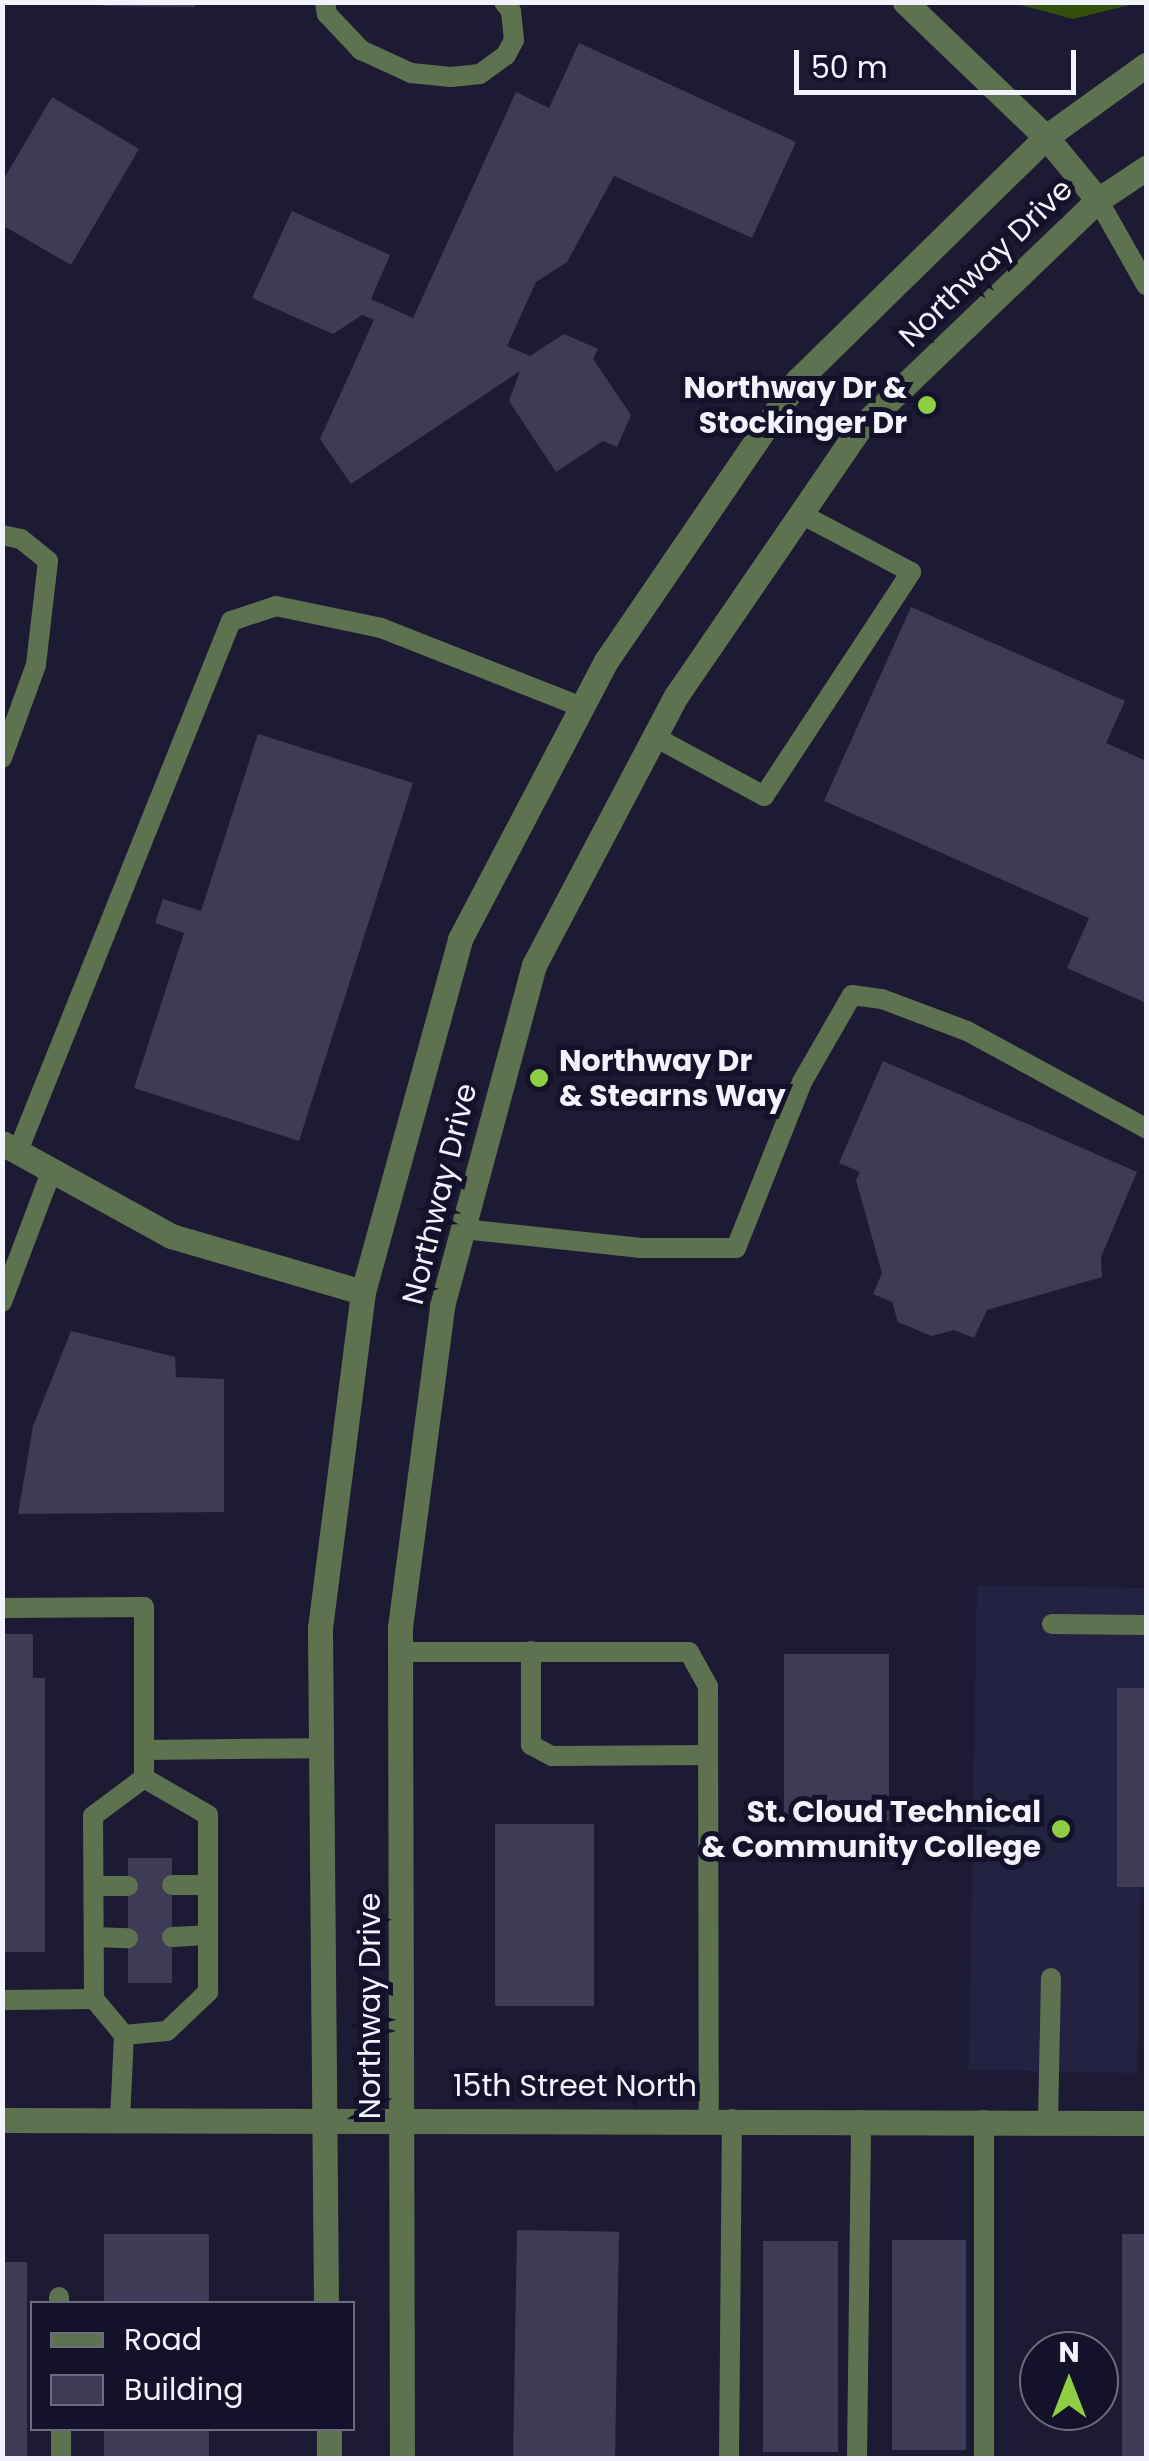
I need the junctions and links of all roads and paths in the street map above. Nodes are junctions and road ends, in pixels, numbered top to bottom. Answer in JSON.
{"nodes":[{"id":1,"x":325,"y":2,"type":"edge"},
{"id":2,"x":504,"y":2,"type":"edge"},
{"id":3,"x":905,"y":2,"type":"edge"},
{"id":4,"x":1146,"y":65,"type":"edge"},
{"id":5,"x":1046,"y":137,"type":"junction"},
{"id":6,"x":1146,"y":168,"type":"edge"},
{"id":7,"x":1098,"y":200,"type":"junction"},
{"id":8,"x":1146,"y":285,"type":"edge"},
{"id":9,"x":801,"y":514,"type":"junction"},
{"id":10,"x":2,"y":535,"type":"edge"},
{"id":11,"x":582,"y":707,"type":"junction"},
{"id":12,"x":655,"y":736,"type":"junction"},
{"id":13,"x":2,"y":758,"type":"edge"},
{"id":14,"x":1146,"y":1128,"type":"edge"},
{"id":15,"x":10,"y":1147,"type":"edge"},
{"id":16,"x":52,"y":1170,"type":"junction"},
{"id":17,"x":463,"y":1229,"type":"junction"},
{"id":18,"x":363,"y":1292,"type":"junction"},
{"id":19,"x":2,"y":1302,"type":"edge"},
{"id":20,"x":2,"y":1608,"type":"edge"},
{"id":21,"x":1052,"y":1624,"type":"dead end"},
{"id":22,"x":1146,"y":1625,"type":"edge"},
{"id":23,"x":531,"y":1651,"type":"junction"},
{"id":24,"x":400,"y":1652,"type":"junction"},
{"id":25,"x":321,"y":1748,"type":"junction"},
{"id":26,"x":144,"y":1750,"type":"junction"},
{"id":27,"x":708,"y":1755,"type":"junction"},
{"id":28,"x":144,"y":1778,"type":"junction"},
{"id":29,"x":172,"y":1885,"type":"dead end"},
{"id":30,"x":208,"y":1885,"type":"junction"},
{"id":31,"x":94,"y":1886,"type":"junction"},
{"id":32,"x":128,"y":1886,"type":"dead end"},
{"id":33,"x":208,"y":1935,"type":"junction"},
{"id":34,"x":94,"y":1936,"type":"junction"},
{"id":35,"x":172,"y":1936,"type":"dead end"},
{"id":36,"x":128,"y":1938,"type":"dead end"},
{"id":37,"x":1051,"y":1978,"type":"dead end"},
{"id":38,"x":2,"y":2000,"type":"edge"},
{"id":39,"x":94,"y":2000,"type":"junction"},
{"id":40,"x":124,"y":2035,"type":"junction"},
{"id":41,"x":324,"y":2118,"type":"junction"},
{"id":42,"x":403,"y":2118,"type":"junction"},
{"id":43,"x":721,"y":2119,"type":"junction"},
{"id":44,"x":2,"y":2120,"type":"edge"},
{"id":45,"x":120,"y":2120,"type":"junction"},
{"id":46,"x":861,"y":2120,"type":"junction"},
{"id":47,"x":984,"y":2120,"type":"junction"},
{"id":48,"x":1048,"y":2121,"type":"junction"},
{"id":49,"x":1146,"y":2123,"type":"edge"},
{"id":50,"x":326,"y":2301,"type":"edge"},
{"id":51,"x":60,"y":2431,"type":"edge"},
{"id":52,"x":328,"y":2431,"type":"edge"},
{"id":53,"x":61,"y":2458,"type":"edge"},
{"id":54,"x":329,"y":2458,"type":"edge"},
{"id":55,"x":402,"y":2458,"type":"edge"},
{"id":56,"x":730,"y":2458,"type":"edge"},
{"id":57,"x":857,"y":2458,"type":"edge"},
{"id":58,"x":984,"y":2458,"type":"edge"}],
"edges":[{"from":1,"to":2,"type":"lane"},
{"from":3,"to":5,"type":"street"},
{"from":4,"to":5,"type":"street","name":"Northway Drive"},
{"from":5,"to":7,"type":"street"},
{"from":5,"to":11,"type":"street","name":"Northway Drive"},
{"from":6,"to":7,"type":"street","name":"Northway Drive"},
{"from":7,"to":8,"type":"lane"},
{"from":7,"to":9,"type":"street","name":"Northway Drive"},
{"from":9,"to":12,"type":"street","name":"Northway Drive"},
{"from":9,"to":12,"type":"lane"},
{"from":10,"to":13,"type":"lane"},
{"from":11,"to":15,"type":"lane"},
{"from":11,"to":18,"type":"street","name":"Northway Drive"},
{"from":12,"to":17,"type":"street","name":"Northway Drive"},
{"from":14,"to":17,"type":"lane"},
{"from":15,"to":16,"type":"street"},
{"from":16,"to":18,"type":"street"},
{"from":16,"to":19,"type":"lane"},
{"from":17,"to":24,"type":"street","name":"Northway Drive"},
{"from":18,"to":25,"type":"street","name":"Northway Drive"},
{"from":20,"to":26,"type":"lane"},
{"from":21,"to":22,"type":"lane"},
{"from":23,"to":24,"type":"lane"},
{"from":23,"to":27,"type":"lane"},
{"from":23,"to":27,"type":"lane"},
{"from":24,"to":42,"type":"street","name":"Northway Drive"},
{"from":25,"to":26,"type":"lane"},
{"from":25,"to":41,"type":"street","name":"Northway Drive"},
{"from":26,"to":28,"type":"lane"},
{"from":27,"to":43,"type":"lane"},
{"from":28,"to":30,"type":"lane"},
{"from":28,"to":31,"type":"lane"},
{"from":29,"to":30,"type":"lane"},
{"from":30,"to":33,"type":"lane"},
{"from":31,"to":32,"type":"lane"},
{"from":31,"to":34,"type":"lane"},
{"from":33,"to":35,"type":"lane"},
{"from":33,"to":40,"type":"lane"},
{"from":34,"to":36,"type":"lane"},
{"from":34,"to":39,"type":"lane"},
{"from":37,"to":48,"type":"lane"},
{"from":38,"to":39,"type":"lane"},
{"from":39,"to":40,"type":"lane"},
{"from":40,"to":45,"type":"lane"},
{"from":41,"to":42,"type":"street","name":"15th Street North"},
{"from":41,"to":45,"type":"street","name":"15th Street North"},
{"from":41,"to":50,"type":"street","name":"Northway Drive"},
{"from":42,"to":43,"type":"street","name":"15th Street North"},
{"from":42,"to":55,"type":"street","name":"Northway Drive"},
{"from":43,"to":46,"type":"street","name":"15th Street North"},
{"from":43,"to":56,"type":"lane"},
{"from":44,"to":45,"type":"street","name":"15th Street North"},
{"from":46,"to":47,"type":"street","name":"15th Street North"},
{"from":46,"to":57,"type":"lane"},
{"from":47,"to":48,"type":"street","name":"15th Street North"},
{"from":47,"to":58,"type":"lane"},
{"from":48,"to":49,"type":"street","name":"15th Street North"},
{"from":51,"to":53,"type":"lane"},
{"from":52,"to":54,"type":"street"}]}
